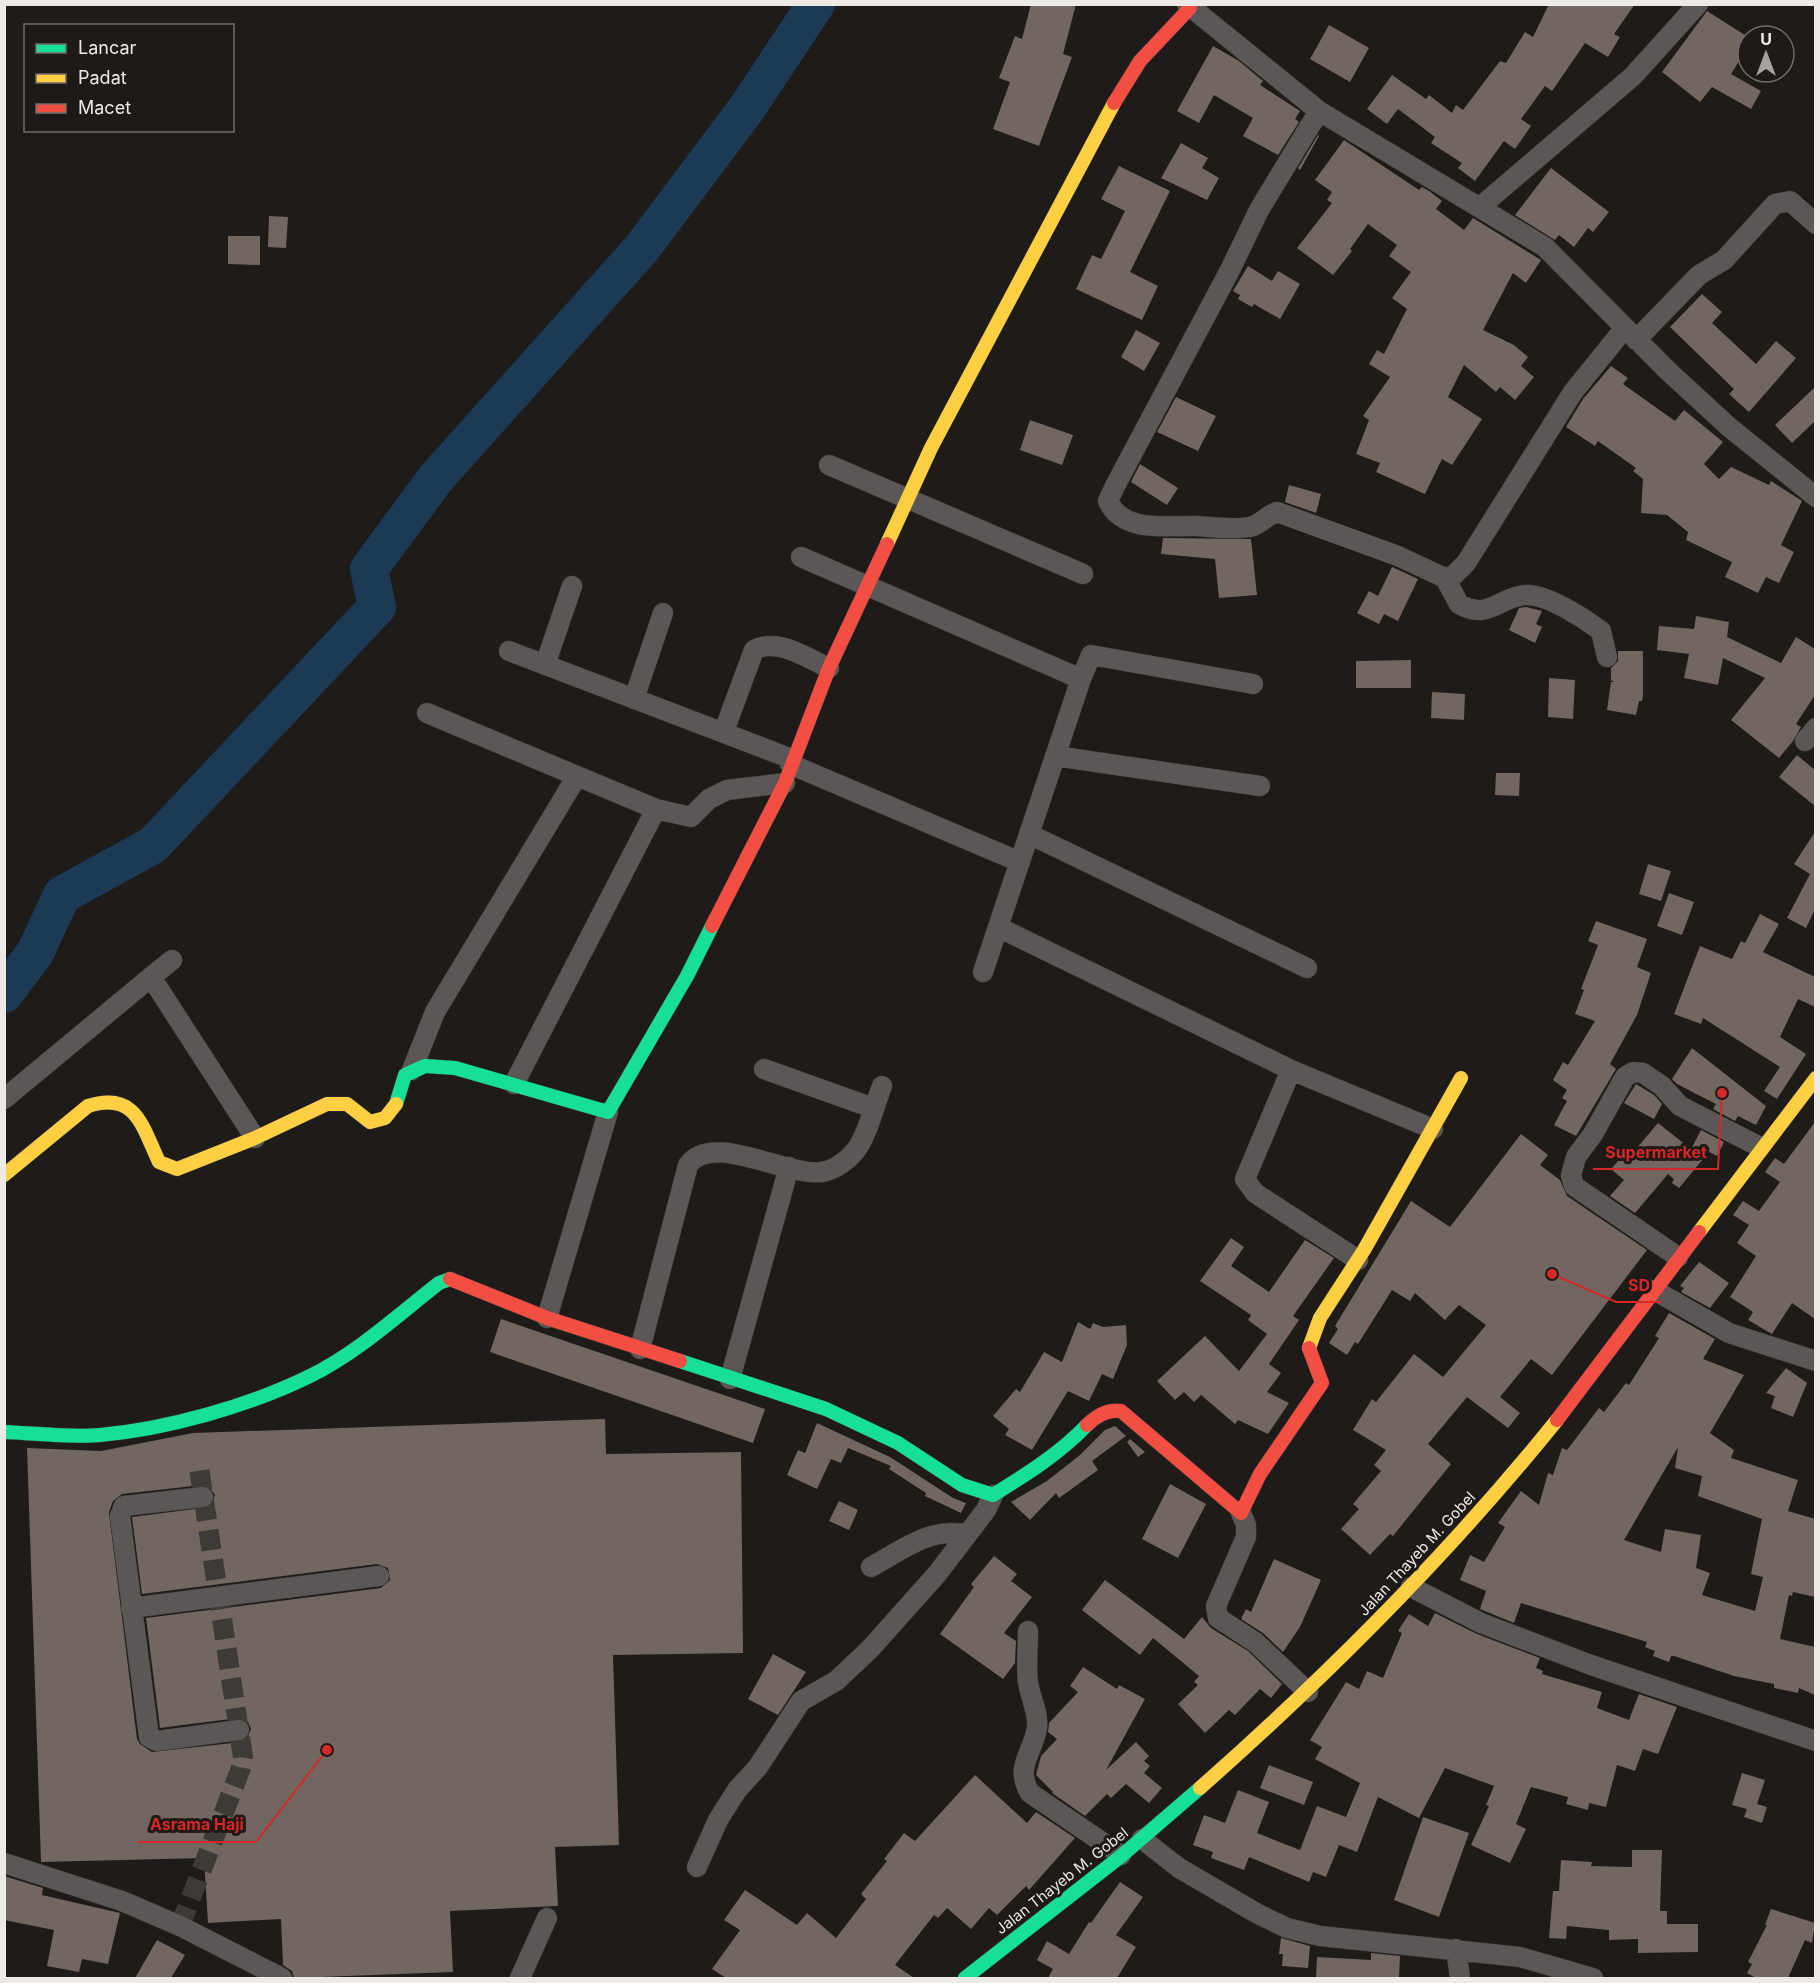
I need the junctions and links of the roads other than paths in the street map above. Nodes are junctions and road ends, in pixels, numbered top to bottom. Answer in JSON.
{"nodes":[{"id":1,"x":1698,"y":4,"type":"edge"},
{"id":2,"x":1189,"y":6,"type":"edge"},
{"id":3,"x":1319,"y":111,"type":"junction"},
{"id":4,"x":1480,"y":207,"type":"junction"},
{"id":5,"x":1815,"y":225,"type":"edge"},
{"id":6,"x":1630,"y":335,"type":"junction"},
{"id":7,"x":829,"y":465,"type":"dead end"},
{"id":8,"x":1815,"y":497,"type":"edge"},
{"id":9,"x":908,"y":499,"type":"junction"},
{"id":10,"x":801,"y":557,"type":"dead end"},
{"id":11,"x":1083,"y":574,"type":"dead end"},
{"id":12,"x":1445,"y":578,"type":"junction"},
{"id":13,"x":572,"y":586,"type":"dead end"},
{"id":14,"x":869,"y":586,"type":"junction"},
{"id":15,"x":663,"y":613,"type":"dead end"},
{"id":16,"x":509,"y":651,"type":"dead end"},
{"id":17,"x":1606,"y":657,"type":"dead end"},
{"id":18,"x":545,"y":665,"type":"junction"},
{"id":19,"x":829,"y":668,"type":"junction"},
{"id":20,"x":1080,"y":680,"type":"junction"},
{"id":21,"x":1253,"y":684,"type":"dead end"},
{"id":22,"x":634,"y":699,"type":"junction"},
{"id":23,"x":427,"y":713,"type":"dead end"},
{"id":24,"x":724,"y":731,"type":"junction"},
{"id":25,"x":1055,"y":756,"type":"junction"},
{"id":26,"x":789,"y":769,"type":"junction"},
{"id":27,"x":577,"y":776,"type":"junction"},
{"id":28,"x":1260,"y":786,"type":"dead end"},
{"id":29,"x":656,"y":809,"type":"junction"},
{"id":30,"x":1029,"y":834,"type":"junction"},
{"id":31,"x":1020,"y":862,"type":"junction"},
{"id":32,"x":998,"y":927,"type":"junction"},
{"id":33,"x":172,"y":960,"type":"dead end"},
{"id":34,"x":1306,"y":968,"type":"dead end"},
{"id":35,"x":983,"y":972,"type":"dead end"},
{"id":36,"x":151,"y":977,"type":"junction"},
{"id":37,"x":764,"y":1069,"type":"dead end"},
{"id":38,"x":412,"y":1070,"type":"junction"},
{"id":39,"x":1291,"y":1070,"type":"junction"},
{"id":40,"x":1461,"y":1078,"type":"dead end"},
{"id":41,"x":1815,"y":1078,"type":"edge"},
{"id":42,"x":514,"y":1084,"type":"junction"},
{"id":43,"x":882,"y":1086,"type":"dead end"},
{"id":44,"x":4,"y":1099,"type":"edge"},
{"id":45,"x":873,"y":1108,"type":"junction"},
{"id":46,"x":608,"y":1112,"type":"junction"},
{"id":47,"x":1433,"y":1129,"type":"junction"},
{"id":48,"x":255,"y":1138,"type":"junction"},
{"id":49,"x":1760,"y":1147,"type":"junction"},
{"id":50,"x":789,"y":1167,"type":"junction"},
{"id":51,"x":4,"y":1175,"type":"edge"},
{"id":52,"x":1678,"y":1257,"type":"junction"},
{"id":53,"x":1358,"y":1260,"type":"junction"},
{"id":54,"x":1654,"y":1290,"type":"junction"},
{"id":55,"x":547,"y":1318,"type":"junction"},
{"id":56,"x":640,"y":1349,"type":"junction"},
{"id":57,"x":1815,"y":1361,"type":"edge"},
{"id":58,"x":730,"y":1379,"type":"junction"},
{"id":59,"x":4,"y":1432,"type":"edge"},
{"id":60,"x":993,"y":1495,"type":"junction"},
{"id":61,"x":203,"y":1497,"type":"dead end"},
{"id":62,"x":1241,"y":1513,"type":"junction"},
{"id":63,"x":967,"y":1535,"type":"junction"},
{"id":64,"x":871,"y":1567,"type":"dead end"},
{"id":65,"x":379,"y":1576,"type":"dead end"},
{"id":66,"x":1411,"y":1587,"type":"junction"},
{"id":67,"x":131,"y":1608,"type":"junction"},
{"id":68,"x":1028,"y":1631,"type":"dead end"},
{"id":69,"x":1308,"y":1692,"type":"junction"},
{"id":70,"x":239,"y":1730,"type":"dead end"},
{"id":71,"x":1815,"y":1741,"type":"edge"},
{"id":72,"x":1142,"y":1839,"type":"junction"},
{"id":73,"x":1121,"y":1855,"type":"junction"},
{"id":74,"x":4,"y":1863,"type":"edge"},
{"id":75,"x":697,"y":1867,"type":"dead end"},
{"id":76,"x":547,"y":1918,"type":"dead end"},
{"id":77,"x":1456,"y":1949,"type":"junction"},
{"id":78,"x":282,"y":1978,"type":"edge"},
{"id":79,"x":520,"y":1978,"type":"edge"},
{"id":80,"x":965,"y":1978,"type":"edge"},
{"id":81,"x":1460,"y":1978,"type":"edge"},
{"id":82,"x":1593,"y":1978,"type":"edge"}],
"edges":[{"from":1,"to":4,"type":"street"},
{"from":2,"to":3,"type":"street"},
{"from":2,"to":9,"type":"street"},
{"from":3,"to":4,"type":"street"},
{"from":3,"to":12,"type":"street"},
{"from":4,"to":6,"type":"street"},
{"from":5,"to":6,"type":"street"},
{"from":6,"to":8,"type":"street"},
{"from":6,"to":12,"type":"street"},
{"from":7,"to":9,"type":"street"},
{"from":9,"to":11,"type":"street"},
{"from":9,"to":14,"type":"street"},
{"from":10,"to":14,"type":"street"},
{"from":12,"to":17,"type":"street"},
{"from":13,"to":18,"type":"street"},
{"from":14,"to":19,"type":"street"},
{"from":14,"to":20,"type":"street"},
{"from":15,"to":22,"type":"street"},
{"from":16,"to":18,"type":"street"},
{"from":18,"to":22,"type":"street"},
{"from":19,"to":24,"type":"street"},
{"from":19,"to":26,"type":"street"},
{"from":20,"to":21,"type":"street"},
{"from":20,"to":25,"type":"street"},
{"from":22,"to":24,"type":"street"},
{"from":23,"to":27,"type":"street"},
{"from":24,"to":26,"type":"street"},
{"from":25,"to":28,"type":"street"},
{"from":25,"to":30,"type":"street"},
{"from":26,"to":29,"type":"street"},
{"from":26,"to":31,"type":"street"},
{"from":26,"to":46,"type":"street"},
{"from":27,"to":29,"type":"street"},
{"from":27,"to":38,"type":"street"},
{"from":29,"to":42,"type":"street"},
{"from":30,"to":31,"type":"street"},
{"from":30,"to":34,"type":"street"},
{"from":31,"to":32,"type":"street"},
{"from":32,"to":35,"type":"street"},
{"from":32,"to":39,"type":"street"},
{"from":33,"to":36,"type":"street"},
{"from":36,"to":44,"type":"street"},
{"from":36,"to":48,"type":"street"},
{"from":37,"to":45,"type":"street"},
{"from":38,"to":42,"type":"street"},
{"from":38,"to":48,"type":"street"},
{"from":39,"to":47,"type":"street"},
{"from":39,"to":53,"type":"street"},
{"from":40,"to":47,"type":"street"},
{"from":41,"to":49,"type":"street","name":"Jalan Thayeb M. Gobel"},
{"from":42,"to":46,"type":"street"},
{"from":43,"to":45,"type":"street"},
{"from":45,"to":50,"type":"street"},
{"from":46,"to":55,"type":"street"},
{"from":47,"to":53,"type":"street"},
{"from":48,"to":51,"type":"street"},
{"from":49,"to":52,"type":"street","name":"Jalan Thayeb M. Gobel"},
{"from":49,"to":52,"type":"street"},
{"from":50,"to":56,"type":"street"},
{"from":50,"to":58,"type":"street"},
{"from":52,"to":54,"type":"street","name":"Jalan Thayeb M. Gobel"},
{"from":53,"to":62,"type":"street"},
{"from":54,"to":57,"type":"street"},
{"from":54,"to":66,"type":"street","name":"Jalan Thayeb M. Gobel"},
{"from":55,"to":56,"type":"street"},
{"from":55,"to":59,"type":"street"},
{"from":56,"to":58,"type":"street"},
{"from":58,"to":60,"type":"street"},
{"from":60,"to":62,"type":"street"},
{"from":60,"to":63,"type":"street"},
{"from":61,"to":67,"type":"street"},
{"from":62,"to":69,"type":"street"},
{"from":63,"to":64,"type":"street"},
{"from":63,"to":75,"type":"street"},
{"from":65,"to":67,"type":"street"},
{"from":66,"to":69,"type":"street","name":"Jalan Thayeb M. Gobel"},
{"from":66,"to":71,"type":"street"},
{"from":67,"to":70,"type":"street"},
{"from":68,"to":73,"type":"street"},
{"from":69,"to":72,"type":"street","name":"Jalan Thayeb M. Gobel"},
{"from":72,"to":73,"type":"street","name":"Jalan Thayeb M. Gobel"},
{"from":72,"to":77,"type":"street"},
{"from":73,"to":80,"type":"street","name":"Jalan Thayeb M. Gobel"},
{"from":74,"to":78,"type":"street"},
{"from":76,"to":79,"type":"street"},
{"from":77,"to":81,"type":"street"},
{"from":77,"to":82,"type":"street"}]}
